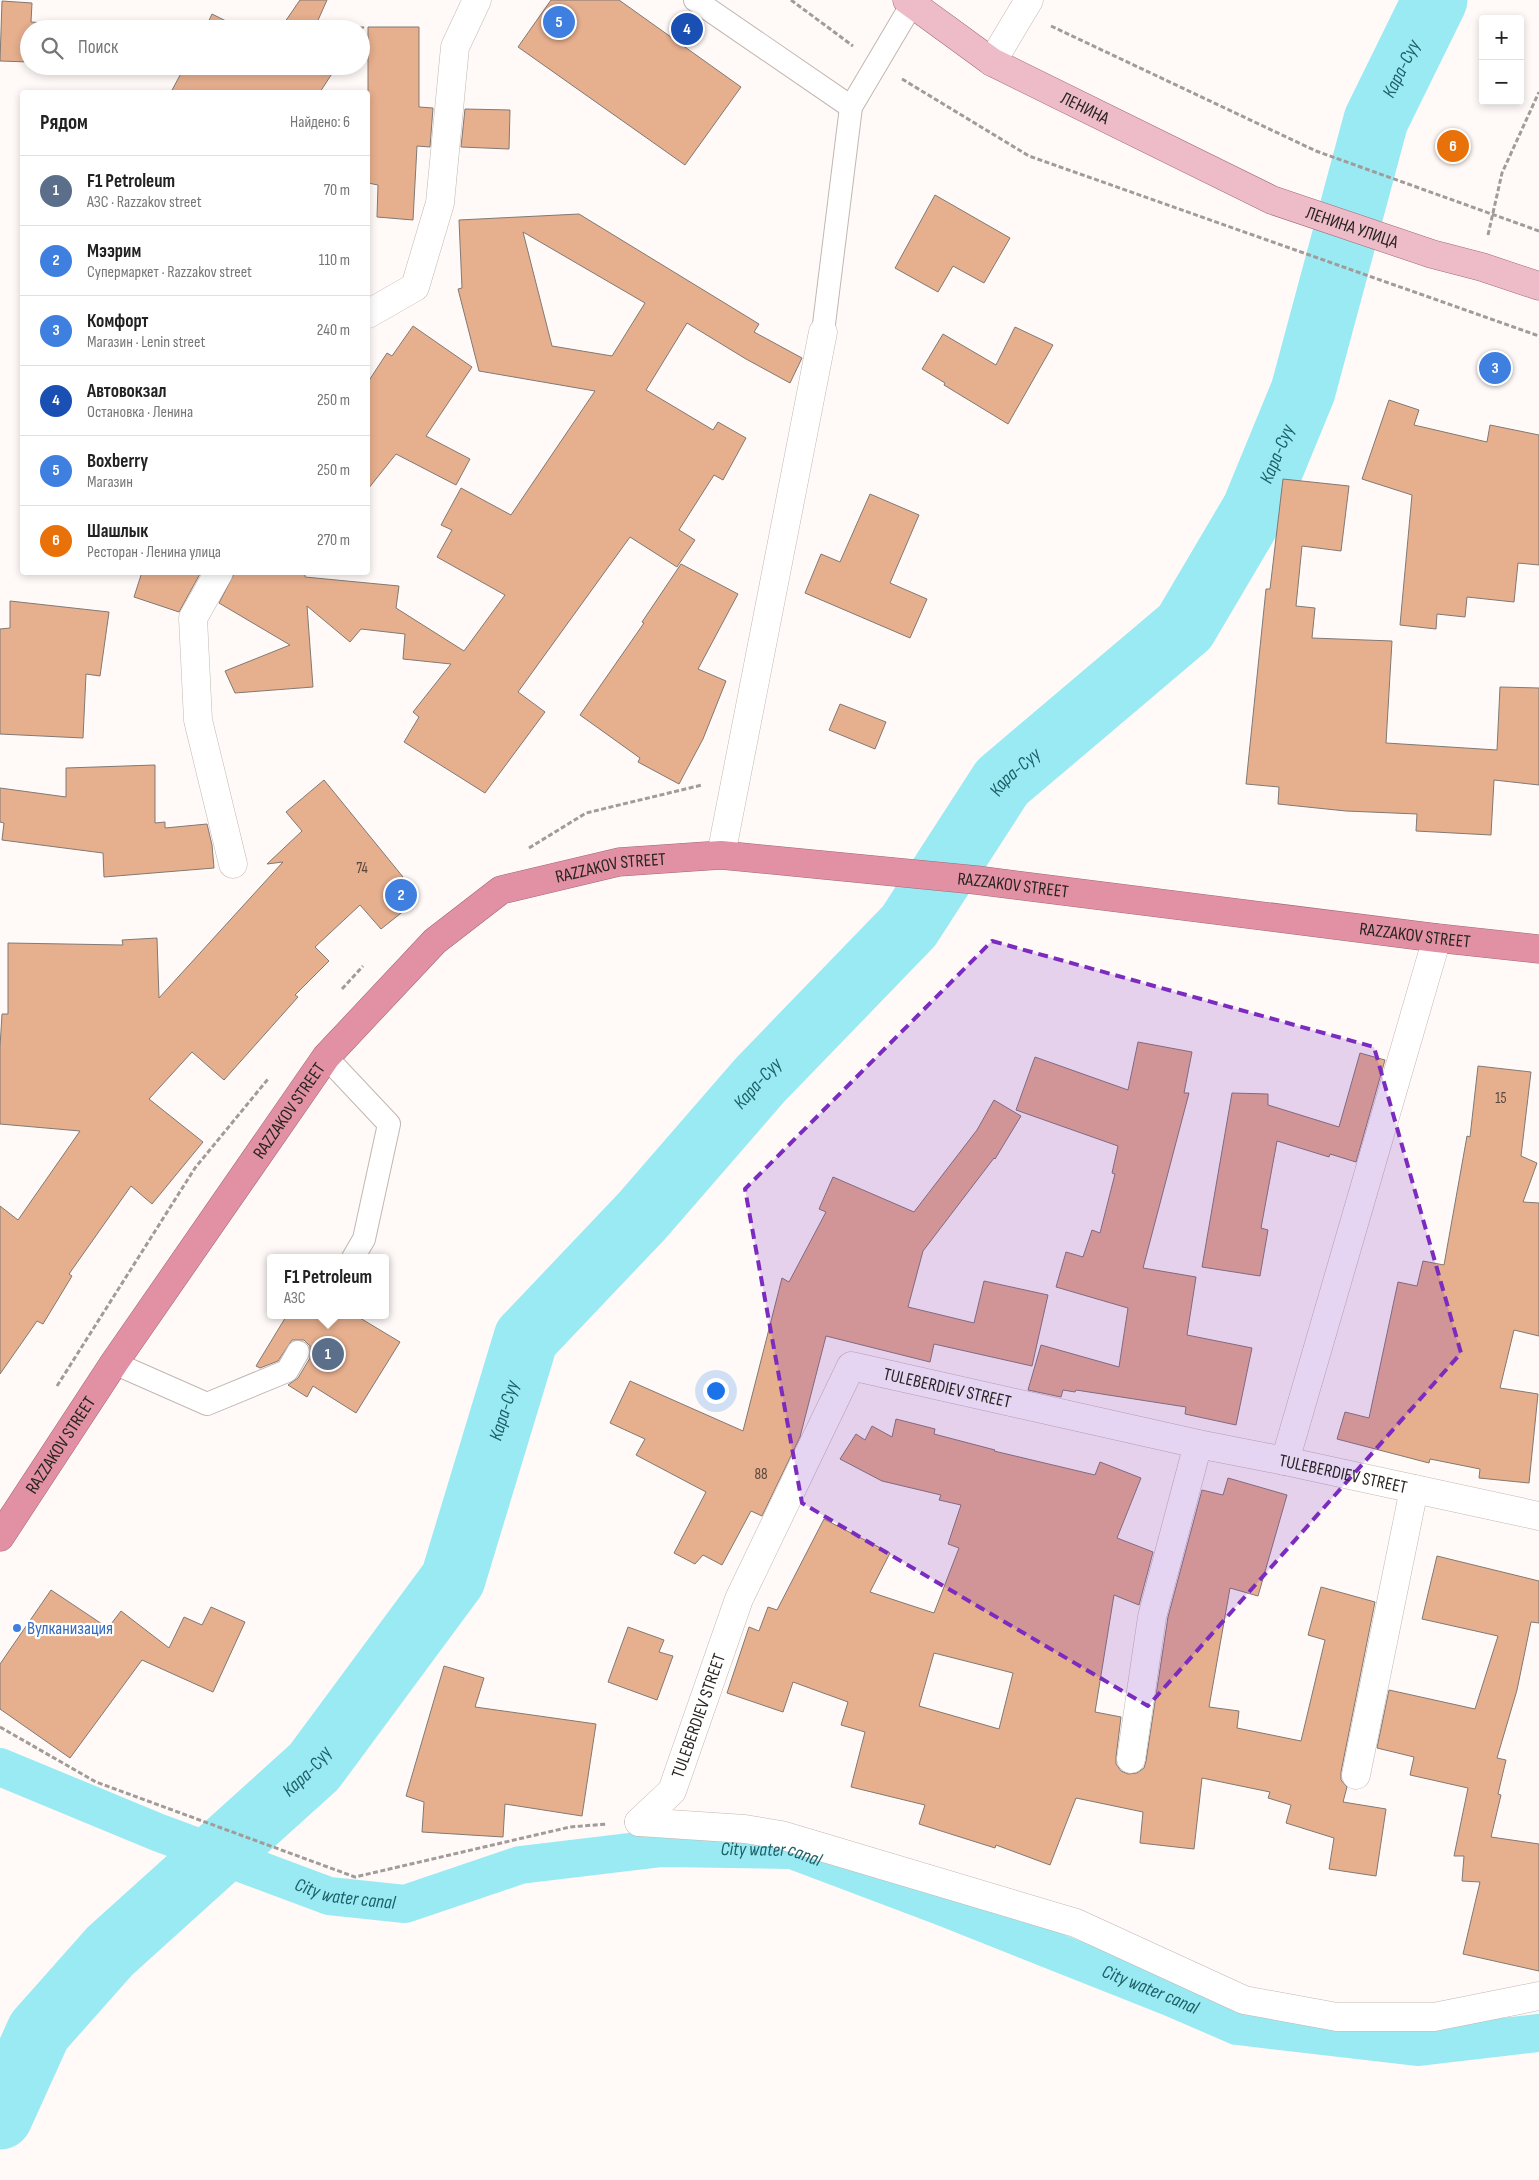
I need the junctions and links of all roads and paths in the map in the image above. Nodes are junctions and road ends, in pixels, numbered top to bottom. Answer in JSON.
{"nodes":[{"id":1,"x":477,"y":0,"type":"edge"},
{"id":2,"x":695,"y":0,"type":"edge"},
{"id":3,"x":791,"y":0,"type":"edge"},
{"id":4,"x":909,"y":2,"type":"edge"},
{"id":5,"x":1025,"y":6,"type":"edge"},
{"id":6,"x":992,"y":62,"type":"junction"},
{"id":7,"x":876,"y":63,"type":"junction"},
{"id":8,"x":1539,"y":92,"type":"edge"},
{"id":9,"x":851,"y":107,"type":"junction"},
{"id":10,"x":1272,"y":200,"type":"joint"},
{"id":11,"x":1491,"y":216,"type":"junction"},
{"id":12,"x":1539,"y":231,"type":"edge"},
{"id":13,"x":1482,"y":268,"type":"junction"},
{"id":14,"x":1539,"y":286,"type":"edge"},
{"id":15,"x":370,"y":313,"type":"edge"},
{"id":16,"x":823,"y":332,"type":"joint"},
{"id":17,"x":1539,"y":336,"type":"edge"},
{"id":18,"x":217,"y":575,"type":"edge"},
{"id":19,"x":721,"y":855,"type":"junction"},
{"id":20,"x":233,"y":864,"type":"dead end"},
{"id":21,"x":1437,"y":938,"type":"junction"},
{"id":22,"x":1539,"y":949,"type":"edge"},
{"id":23,"x":326,"y":1057,"type":"junction"},
{"id":24,"x":355,"y":1254,"type":"edge"},
{"id":25,"x":298,"y":1352,"type":"dead end"},
{"id":26,"x":114,"y":1363,"type":"junction"},
{"id":27,"x":1198,"y":1444,"type":"junction"},
{"id":28,"x":1285,"y":1461,"type":"junction"},
{"id":29,"x":1414,"y":1489,"type":"junction"},
{"id":30,"x":1539,"y":1516,"type":"edge"},
{"id":31,"x":0,"y":1537,"type":"edge"},
{"id":32,"x":0,"y":1727,"type":"edge"},
{"id":33,"x":1131,"y":1759,"type":"dead end"},
{"id":34,"x":1356,"y":1775,"type":"dead end"},
{"id":35,"x":639,"y":1822,"type":"junction"},
{"id":36,"x":1539,"y":1996,"type":"edge"}],
"edges":[{"from":1,"to":15,"type":"street"},
{"from":2,"to":9,"type":"lane"},
{"from":3,"to":7,"type":"path"},
{"from":4,"to":6,"type":"main road","name":"ЛЕНИНА"},
{"from":4,"to":7,"type":"lane"},
{"from":5,"to":6,"type":"street"},
{"from":5,"to":11,"type":"path"},
{"from":6,"to":10,"type":"main road","name":"ЛЕНИНА"},
{"from":7,"to":9,"type":"lane"},
{"from":7,"to":17,"type":"path"},
{"from":8,"to":11,"type":"path"},
{"from":9,"to":16,"type":"lane"},
{"from":10,"to":13,"type":"main road","name":"ЛЕНИНА УЛИЦА"},
{"from":11,"to":12,"type":"path"},
{"from":11,"to":13,"type":"path"},
{"from":13,"to":14,"type":"main road","name":"ЛЕНИНА УЛИЦА"},
{"from":16,"to":19,"type":"street"},
{"from":18,"to":20,"type":"street"},
{"from":19,"to":21,"type":"highway","name":"RAZZAKOV STREET"},
{"from":19,"to":23,"type":"highway","name":"RAZZAKOV STREET"},
{"from":21,"to":22,"type":"highway","name":"RAZZAKOV STREET"},
{"from":21,"to":28,"type":"street"},
{"from":23,"to":24,"type":"lane"},
{"from":23,"to":26,"type":"highway","name":"RAZZAKOV STREET"},
{"from":25,"to":26,"type":"lane"},
{"from":26,"to":31,"type":"highway","name":"RAZZAKOV STREET"},
{"from":27,"to":28,"type":"street","name":"TULEBERDIEV STREET"},
{"from":27,"to":33,"type":"street"},
{"from":27,"to":35,"type":"street","name":"TULEBERDIEV STREET"},
{"from":28,"to":29,"type":"street","name":"TULEBERDIEV STREET"},
{"from":29,"to":30,"type":"street","name":"TULEBERDIEV STREET"},
{"from":29,"to":34,"type":"street"},
{"from":32,"to":35,"type":"path"},
{"from":35,"to":36,"type":"street"}]}
